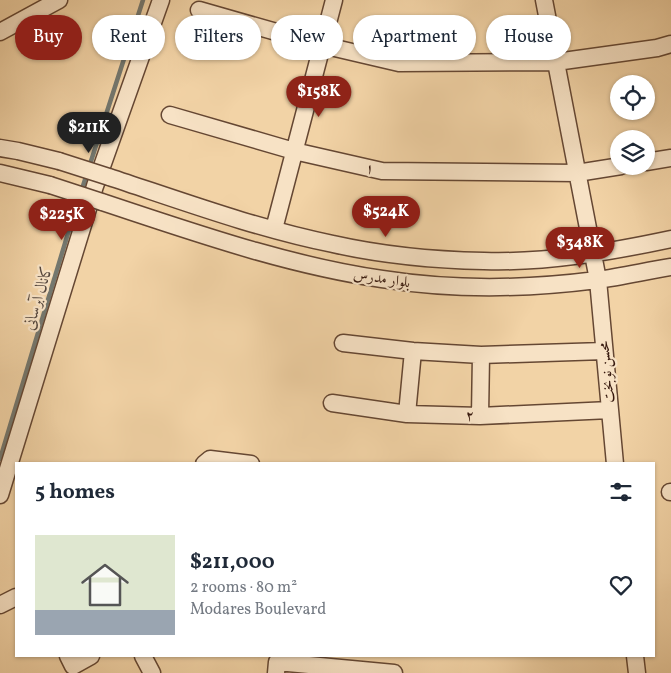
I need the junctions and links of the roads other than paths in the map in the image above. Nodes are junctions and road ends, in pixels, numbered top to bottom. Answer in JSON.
{"nodes":[{"id":1,"x":59,"y":0,"type":"edge"},
{"id":2,"x":161,"y":0,"type":"edge"},
{"id":3,"x":334,"y":0,"type":"edge"},
{"id":4,"x":544,"y":0,"type":"edge"},
{"id":5,"x":199,"y":10,"type":"dead end"},
{"id":6,"x":330,"y":15,"type":"edge"},
{"id":7,"x":271,"y":30,"type":"edge"},
{"id":8,"x":0,"y":32,"type":"edge"},
{"id":9,"x":671,"y":44,"type":"edge"},
{"id":10,"x":343,"y":50,"type":"edge"},
{"id":11,"x":318,"y":60,"type":"edge"},
{"id":12,"x":556,"y":62,"type":"junction"},
{"id":13,"x":170,"y":115,"type":"dead end"},
{"id":14,"x":0,"y":138,"type":"edge"},
{"id":15,"x":0,"y":148,"type":"edge"},
{"id":16,"x":18,"y":150,"type":"junction"},
{"id":17,"x":294,"y":151,"type":"junction"},
{"id":18,"x":671,"y":158,"type":"edge"},
{"id":19,"x":655,"y":161,"type":"edge"},
{"id":20,"x":610,"y":168,"type":"edge"},
{"id":21,"x":0,"y":173,"type":"edge"},
{"id":22,"x":578,"y":173,"type":"junction"},
{"id":23,"x":274,"y":229,"type":"junction"},
{"id":24,"x":671,"y":239,"type":"edge"},
{"id":25,"x":593,"y":253,"type":"junction"},
{"id":26,"x":671,"y":267,"type":"edge"},
{"id":27,"x":598,"y":280,"type":"junction"},
{"id":28,"x":343,"y":344,"type":"dead end"},
{"id":29,"x":413,"y":351,"type":"junction"},
{"id":30,"x":604,"y":351,"type":"junction"},
{"id":31,"x":480,"y":356,"type":"junction"},
{"id":32,"x":332,"y":403,"type":"dead end"},
{"id":33,"x":610,"y":410,"type":"junction"},
{"id":34,"x":407,"y":414,"type":"junction"},
{"id":35,"x":480,"y":416,"type":"junction"},
{"id":36,"x":206,"y":462,"type":"edge"},
{"id":37,"x":235,"y":462,"type":"edge"},
{"id":38,"x":615,"y":462,"type":"edge"},
{"id":39,"x":0,"y":495,"type":"edge"},
{"id":40,"x":15,"y":598,"type":"edge"},
{"id":41,"x":0,"y":605,"type":"edge"},
{"id":42,"x":68,"y":657,"type":"edge"},
{"id":43,"x":89,"y":657,"type":"edge"},
{"id":44,"x":144,"y":657,"type":"edge"},
{"id":45,"x":635,"y":657,"type":"edge"},
{"id":46,"x":277,"y":667,"type":"edge"},
{"id":47,"x":152,"y":673,"type":"edge"},
{"id":48,"x":394,"y":673,"type":"edge"},
{"id":49,"x":637,"y":673,"type":"edge"}],
"edges":[{"from":1,"to":8,"type":"street"},
{"from":2,"to":39,"type":"street"},
{"from":3,"to":6,"type":"street"},
{"from":4,"to":12,"type":"street"},
{"from":5,"to":7,"type":"street"},
{"from":9,"to":12,"type":"street"},
{"from":10,"to":12,"type":"street"},
{"from":11,"to":17,"type":"street"},
{"from":12,"to":22,"type":"street"},
{"from":13,"to":17,"type":"street","name":"۱"},
{"from":14,"to":16,"type":"street"},
{"from":15,"to":16,"type":"street"},
{"from":16,"to":23,"type":"street","name":"بلوار مدرس","bridge":true},
{"from":17,"to":22,"type":"street","name":"۱"},
{"from":17,"to":23,"type":"street"},
{"from":18,"to":19,"type":"street"},
{"from":20,"to":22,"type":"street","name":"۱"},
{"from":21,"to":27,"type":"street","name":"بلوار مدرس","bridge":true},
{"from":22,"to":25,"type":"street"},
{"from":23,"to":25,"type":"street","name":"بلوار مدرس"},
{"from":24,"to":25,"type":"street","name":"بلوار مدرس"},
{"from":25,"to":27,"type":"street","name":"محسن نوبخت"},
{"from":26,"to":27,"type":"street","name":"بلوار مدرس"},
{"from":27,"to":30,"type":"street","name":"محسن نوبخت"},
{"from":28,"to":29,"type":"street"},
{"from":29,"to":31,"type":"street"},
{"from":29,"to":34,"type":"street"},
{"from":30,"to":31,"type":"street"},
{"from":30,"to":33,"type":"street","name":"محسن نوبخت"},
{"from":31,"to":35,"type":"street"},
{"from":32,"to":34,"type":"street","name":"۲"},
{"from":33,"to":35,"type":"street","name":"۲"},
{"from":33,"to":38,"type":"street","name":"محسن نوبخت"},
{"from":34,"to":35,"type":"street","name":"۲"},
{"from":36,"to":37,"type":"street"},
{"from":40,"to":41,"type":"street"},
{"from":42,"to":43,"type":"street"},
{"from":44,"to":47,"type":"street"},
{"from":45,"to":49,"type":"street"},
{"from":46,"to":48,"type":"street"}]}
